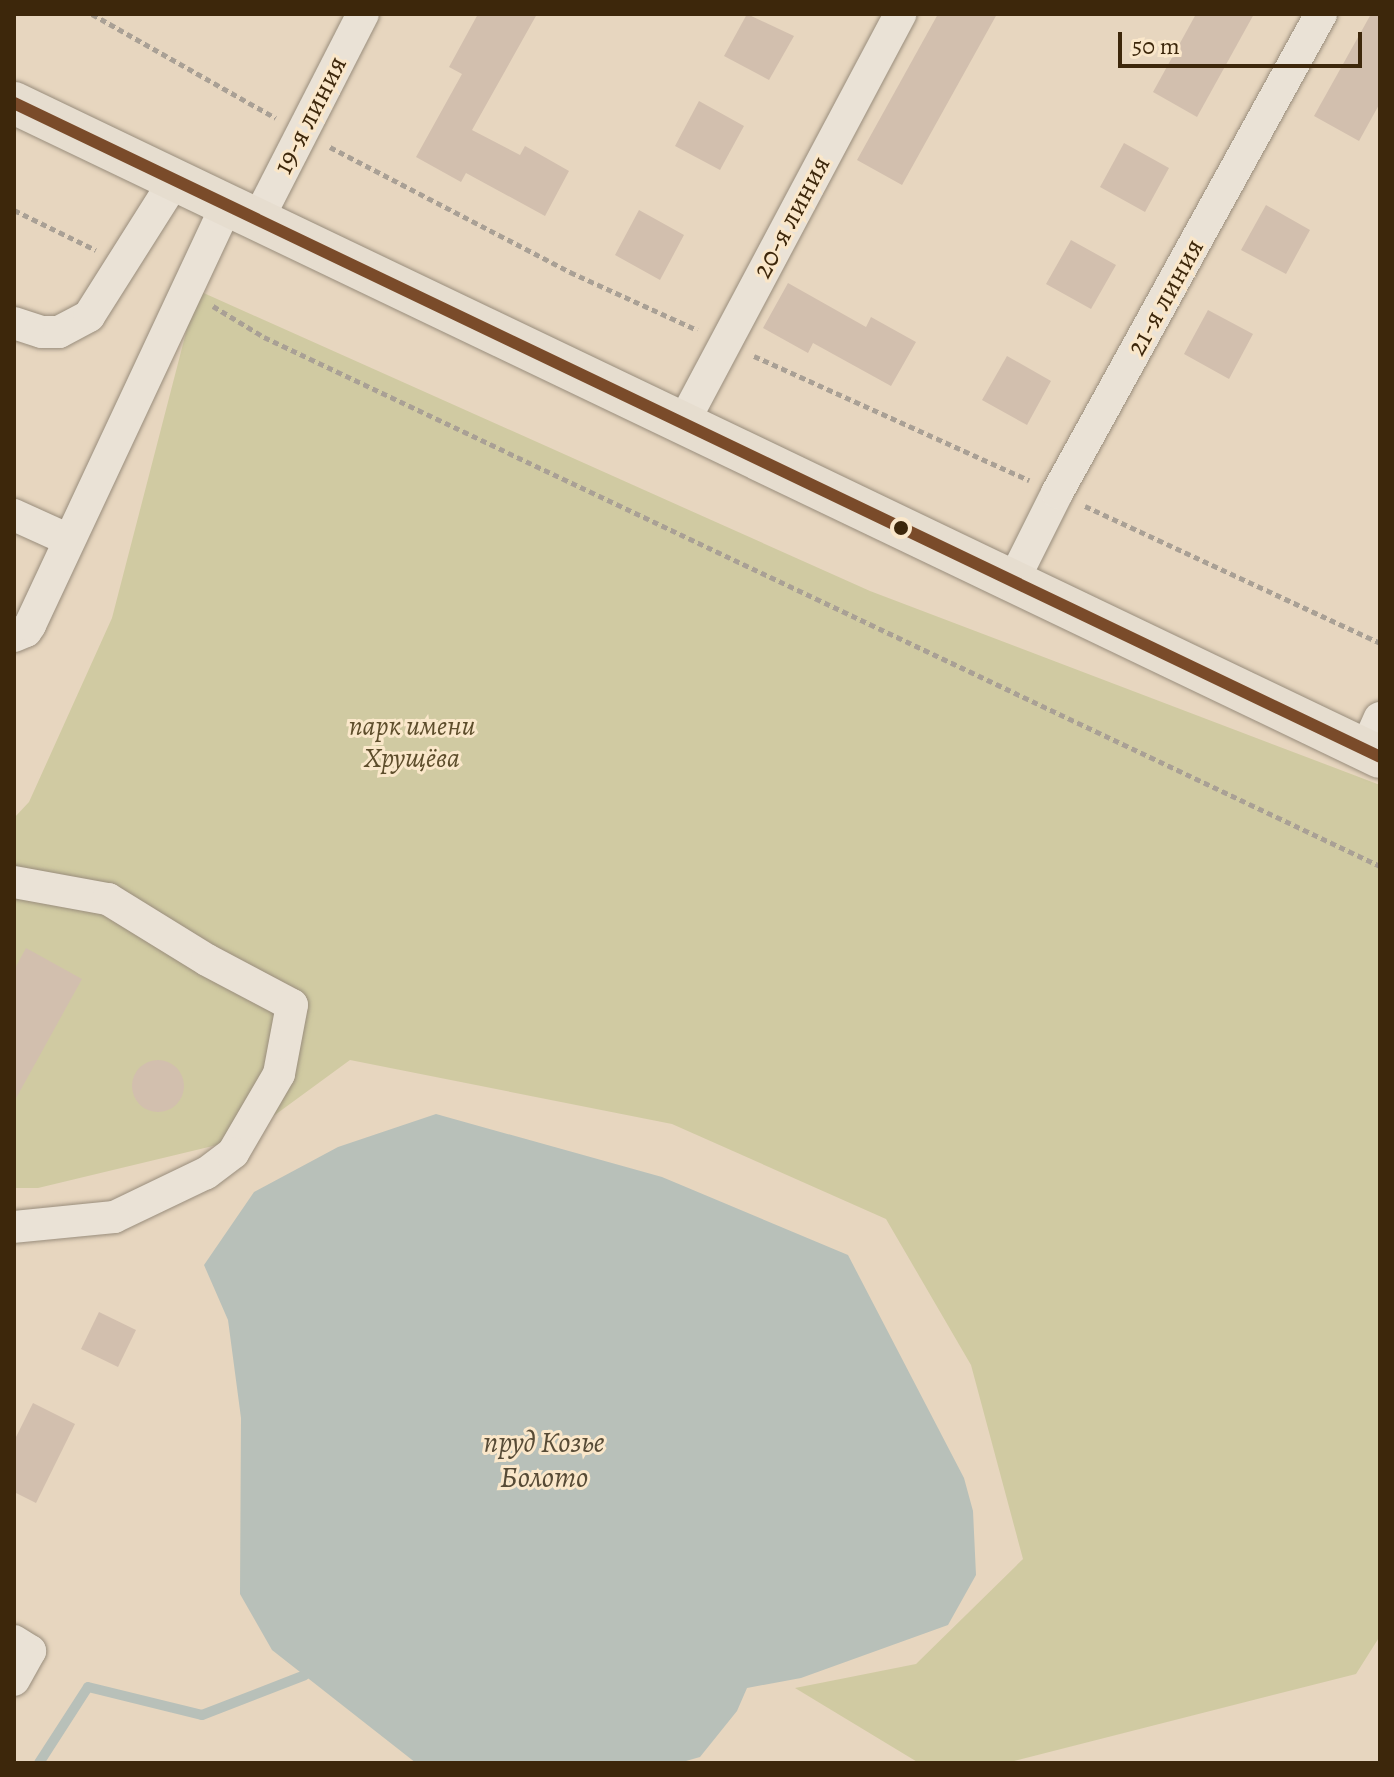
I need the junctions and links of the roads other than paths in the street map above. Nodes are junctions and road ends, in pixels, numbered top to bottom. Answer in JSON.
{"nodes":[{"id":1,"x":363,"y":14,"type":"edge"},
{"id":2,"x":900,"y":14,"type":"edge"},
{"id":3,"x":1321,"y":14,"type":"edge"},
{"id":4,"x":14,"y":103,"type":"edge"},
{"id":5,"x":175,"y":180,"type":"junction"},
{"id":6,"x":243,"y":211,"type":"junction"},
{"id":7,"x":14,"y":323,"type":"edge"},
{"id":8,"x":684,"y":421,"type":"junction"},
{"id":9,"x":15,"y":517,"type":"edge"},
{"id":10,"x":69,"y":540,"type":"junction"},
{"id":11,"x":1013,"y":581,"type":"junction"},
{"id":12,"x":14,"y":636,"type":"edge"},
{"id":13,"x":1375,"y":742,"type":"edge"},
{"id":14,"x":14,"y":882,"type":"edge"},
{"id":15,"x":14,"y":1227,"type":"edge"},
{"id":16,"x":22,"y":1646,"type":"edge"},
{"id":17,"x":14,"y":1680,"type":"edge"}],
"edges":[{"from":1,"to":6,"type":"street","name":"19-я линия"},
{"from":2,"to":8,"type":"street","name":"20-я линия"},
{"from":3,"to":11,"type":"street","name":"21-я линия"},
{"from":4,"to":5,"type":"main road"},
{"from":5,"to":6,"type":"main road"},
{"from":5,"to":7,"type":"street"},
{"from":6,"to":8,"type":"main road"},
{"from":6,"to":10,"type":"street","name":"19-я линия"},
{"from":8,"to":11,"type":"main road"},
{"from":9,"to":10,"type":"street"},
{"from":10,"to":12,"type":"street","name":"19-я линия"},
{"from":11,"to":13,"type":"main road"},
{"from":14,"to":15,"type":"street"},
{"from":16,"to":17,"type":"street"}]}
